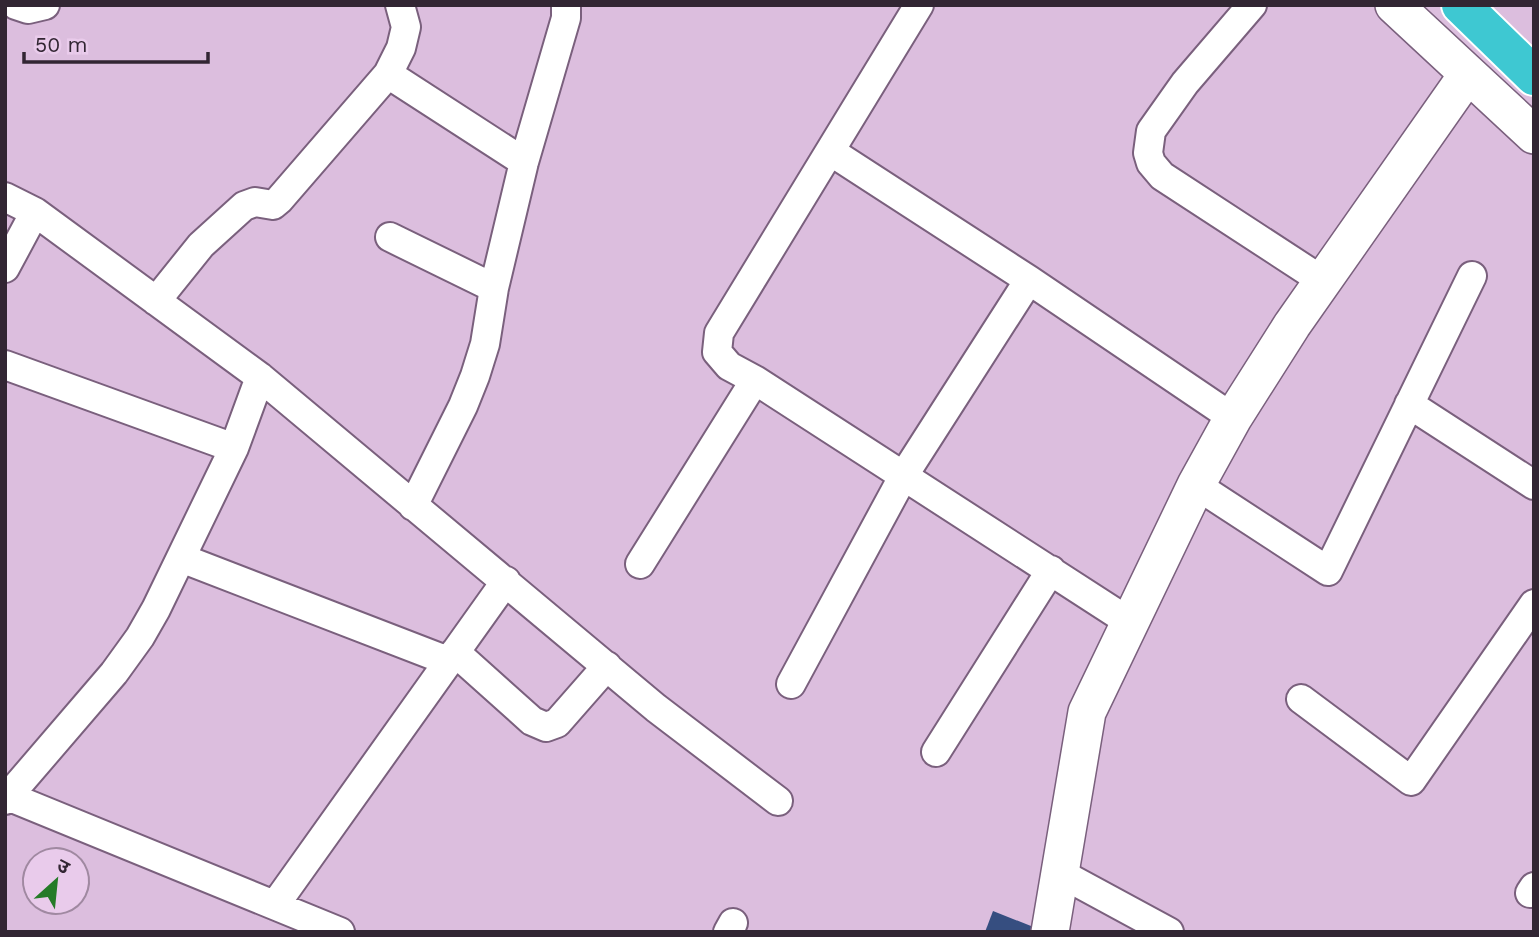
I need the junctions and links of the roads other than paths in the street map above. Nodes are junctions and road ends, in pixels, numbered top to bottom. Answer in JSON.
{"nodes":[{"id":1,"x":16,"y":5,"type":"edge"},
{"id":2,"x":45,"y":5,"type":"edge"},
{"id":3,"x":400,"y":5,"type":"edge"},
{"id":4,"x":566,"y":5,"type":"edge"},
{"id":5,"x":919,"y":5,"type":"edge"},
{"id":6,"x":1252,"y":5,"type":"edge"},
{"id":7,"x":1394,"y":5,"type":"edge"},
{"id":8,"x":1461,"y":5,"type":"edge"},
{"id":9,"x":388,"y":74,"type":"junction"},
{"id":10,"x":1468,"y":74,"type":"junction"},
{"id":11,"x":1534,"y":76,"type":"edge"},
{"id":12,"x":1534,"y":135,"type":"edge"},
{"id":13,"x":830,"y":151,"type":"junction"},
{"id":14,"x":524,"y":162,"type":"junction"},
{"id":15,"x":5,"y":197,"type":"edge"},
{"id":16,"x":34,"y":212,"type":"junction"},
{"id":17,"x":390,"y":237,"type":"dead end"},
{"id":18,"x":5,"y":268,"type":"edge"},
{"id":19,"x":1472,"y":276,"type":"dead end"},
{"id":20,"x":1029,"y":280,"type":"junction"},
{"id":21,"x":1323,"y":281,"type":"junction"},
{"id":22,"x":494,"y":288,"type":"junction"},
{"id":23,"x":156,"y":301,"type":"junction"},
{"id":24,"x":5,"y":365,"type":"edge"},
{"id":25,"x":260,"y":377,"type":"junction"},
{"id":26,"x":755,"y":380,"type":"junction"},
{"id":27,"x":1409,"y":404,"type":"junction"},
{"id":28,"x":1233,"y":418,"type":"junction"},
{"id":29,"x":234,"y":448,"type":"junction"},
{"id":30,"x":904,"y":475,"type":"junction"},
{"id":31,"x":1196,"y":485,"type":"junction"},
{"id":32,"x":1534,"y":485,"type":"edge"},
{"id":33,"x":413,"y":506,"type":"junction"},
{"id":34,"x":181,"y":558,"type":"junction"},
{"id":35,"x":640,"y":564,"type":"dead end"},
{"id":36,"x":1051,"y":570,"type":"junction"},
{"id":37,"x":506,"y":580,"type":"junction"},
{"id":38,"x":1534,"y":604,"type":"edge"},
{"id":39,"x":1131,"y":623,"type":"junction"},
{"id":40,"x":452,"y":657,"type":"junction"},
{"id":41,"x":607,"y":666,"type":"junction"},
{"id":42,"x":791,"y":684,"type":"dead end"},
{"id":43,"x":1301,"y":698,"type":"dead end"},
{"id":44,"x":936,"y":752,"type":"dead end"},
{"id":45,"x":6,"y":797,"type":"edge"},
{"id":46,"x":778,"y":801,"type":"dead end"},
{"id":47,"x":1060,"y":873,"type":"junction"},
{"id":48,"x":275,"y":905,"type":"junction"},
{"id":49,"x":340,"y":932,"type":"edge"},
{"id":50,"x":1050,"y":932,"type":"edge"},
{"id":51,"x":1169,"y":932,"type":"edge"}],
"edges":[{"from":1,"to":2,"type":"street"},
{"from":3,"to":9,"type":"street"},
{"from":4,"to":14,"type":"street"},
{"from":5,"to":13,"type":"street"},
{"from":6,"to":21,"type":"street"},
{"from":7,"to":10,"type":"street"},
{"from":8,"to":11,"type":"highway"},
{"from":9,"to":14,"type":"street"},
{"from":9,"to":23,"type":"street"},
{"from":10,"to":12,"type":"street"},
{"from":10,"to":21,"type":"street"},
{"from":13,"to":20,"type":"street"},
{"from":13,"to":26,"type":"street"},
{"from":14,"to":22,"type":"street"},
{"from":15,"to":16,"type":"street"},
{"from":16,"to":18,"type":"street"},
{"from":16,"to":23,"type":"street"},
{"from":17,"to":22,"type":"street"},
{"from":19,"to":27,"type":"street"},
{"from":20,"to":28,"type":"street"},
{"from":20,"to":30,"type":"street"},
{"from":21,"to":28,"type":"street"},
{"from":22,"to":33,"type":"street"},
{"from":23,"to":25,"type":"street"},
{"from":24,"to":29,"type":"street"},
{"from":25,"to":29,"type":"street"},
{"from":25,"to":33,"type":"street"},
{"from":26,"to":30,"type":"street"},
{"from":26,"to":35,"type":"street"},
{"from":27,"to":31,"type":"street"},
{"from":27,"to":32,"type":"street"},
{"from":28,"to":31,"type":"street"},
{"from":29,"to":34,"type":"street"},
{"from":30,"to":36,"type":"street"},
{"from":30,"to":42,"type":"street"},
{"from":31,"to":39,"type":"street"},
{"from":33,"to":37,"type":"street"},
{"from":34,"to":40,"type":"street"},
{"from":34,"to":45,"type":"street"},
{"from":36,"to":39,"type":"street"},
{"from":36,"to":44,"type":"street"},
{"from":37,"to":40,"type":"street"},
{"from":37,"to":41,"type":"street"},
{"from":38,"to":43,"type":"street"},
{"from":39,"to":47,"type":"street"},
{"from":40,"to":41,"type":"street"},
{"from":40,"to":48,"type":"street"},
{"from":41,"to":46,"type":"street"},
{"from":45,"to":48,"type":"street"},
{"from":47,"to":50,"type":"street"},
{"from":47,"to":51,"type":"street"},
{"from":48,"to":49,"type":"street"}]}
